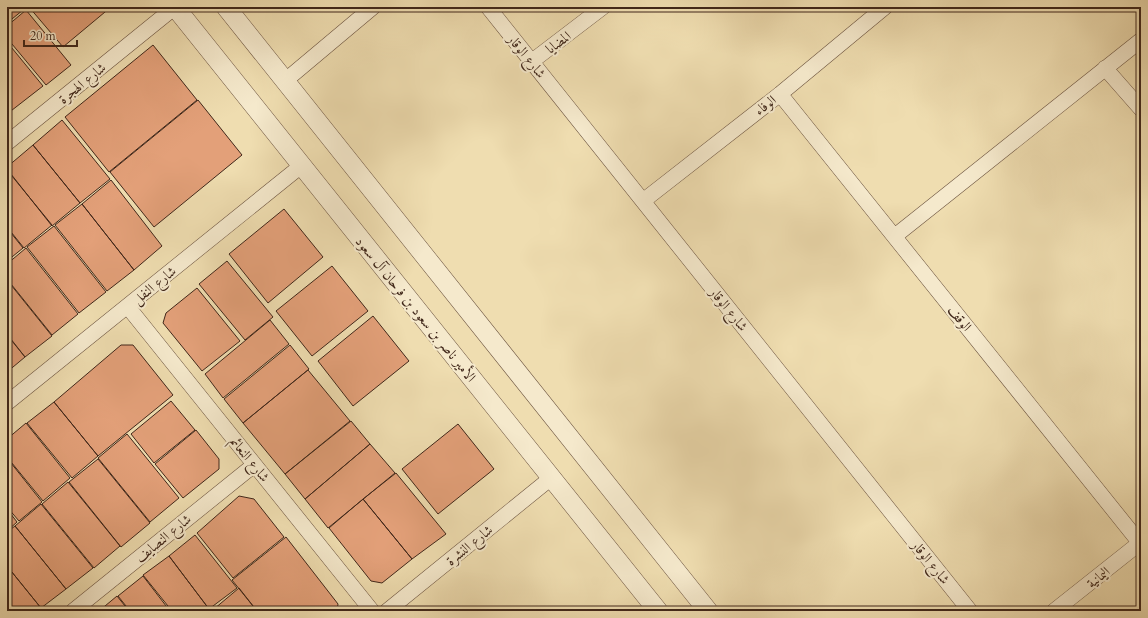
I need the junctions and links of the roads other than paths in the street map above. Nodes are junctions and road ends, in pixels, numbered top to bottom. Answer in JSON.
{"nodes":[{"id":1,"x":175,"y":7,"type":"edge"},
{"id":2,"x":226,"y":7,"type":"edge"},
{"id":3,"x":373,"y":7,"type":"edge"},
{"id":4,"x":488,"y":7,"type":"edge"},
{"id":5,"x":603,"y":7,"type":"edge"},
{"id":6,"x":885,"y":7,"type":"edge"},
{"id":7,"x":1141,"y":40,"type":"edge"},
{"id":8,"x":531,"y":62,"type":"junction"},
{"id":9,"x":1105,"y":68,"type":"junction"},
{"id":10,"x":286,"y":80,"type":"junction"},
{"id":11,"x":780,"y":94,"type":"junction"},
{"id":12,"x":1141,"y":109,"type":"edge"},
{"id":13,"x":7,"y":143,"type":"edge"},
{"id":14,"x":301,"y":166,"type":"junction"},
{"id":15,"x":643,"y":201,"type":"junction"},
{"id":16,"x":895,"y":236,"type":"junction"},
{"id":17,"x":128,"y":306,"type":"junction"},
{"id":18,"x":7,"y":403,"type":"edge"},
{"id":19,"x":254,"y":465,"type":"junction"},
{"id":20,"x":551,"y":478,"type":"junction"},
{"id":21,"x":1140,"y":542,"type":"edge"},
{"id":22,"x":73,"y":611,"type":"edge"},
{"id":23,"x":372,"y":611,"type":"edge"},
{"id":24,"x":387,"y":611,"type":"edge"},
{"id":25,"x":658,"y":611,"type":"edge"},
{"id":26,"x":708,"y":611,"type":"edge"},
{"id":27,"x":970,"y":611,"type":"edge"},
{"id":28,"x":1054,"y":611,"type":"edge"}],
"edges":[{"from":1,"to":13,"type":"street","name":"شارع الهجرة"},
{"from":1,"to":14,"type":"street","name":"الأمير ناصر بن سعود بن فرحان آل سعود"},
{"from":2,"to":10,"type":"street"},
{"from":3,"to":10,"type":"street"},
{"from":4,"to":8,"type":"street","name":"شارع الوقار"},
{"from":5,"to":8,"type":"street","name":"المضايا"},
{"from":6,"to":11,"type":"street","name":"الوفاء"},
{"from":7,"to":9,"type":"street"},
{"from":8,"to":15,"type":"street","name":"شارع الوقار"},
{"from":9,"to":12,"type":"street"},
{"from":9,"to":16,"type":"street"},
{"from":10,"to":26,"type":"street"},
{"from":11,"to":15,"type":"street","name":"الوفاء"},
{"from":11,"to":16,"type":"street","name":"الوقف"},
{"from":14,"to":17,"type":"street","name":"شارع النفل"},
{"from":14,"to":20,"type":"street","name":"الأمير ناصر بن سعود بن فرحان آل سعود"},
{"from":15,"to":27,"type":"street","name":"شارع الوقار"},
{"from":16,"to":21,"type":"street","name":"الوقف"},
{"from":17,"to":18,"type":"street","name":"شارع النفل"},
{"from":17,"to":19,"type":"street","name":"شارع النعائم"},
{"from":19,"to":22,"type":"street","name":"شارع النصايف"},
{"from":19,"to":23,"type":"street","name":"شارع النعائم"},
{"from":20,"to":24,"type":"street","name":"شارع النشرة"},
{"from":20,"to":25,"type":"street","name":"الأمير ناصر بن سعود بن فرحان آل سعود"},
{"from":21,"to":28,"type":"street","name":"اليمانية"}]}
